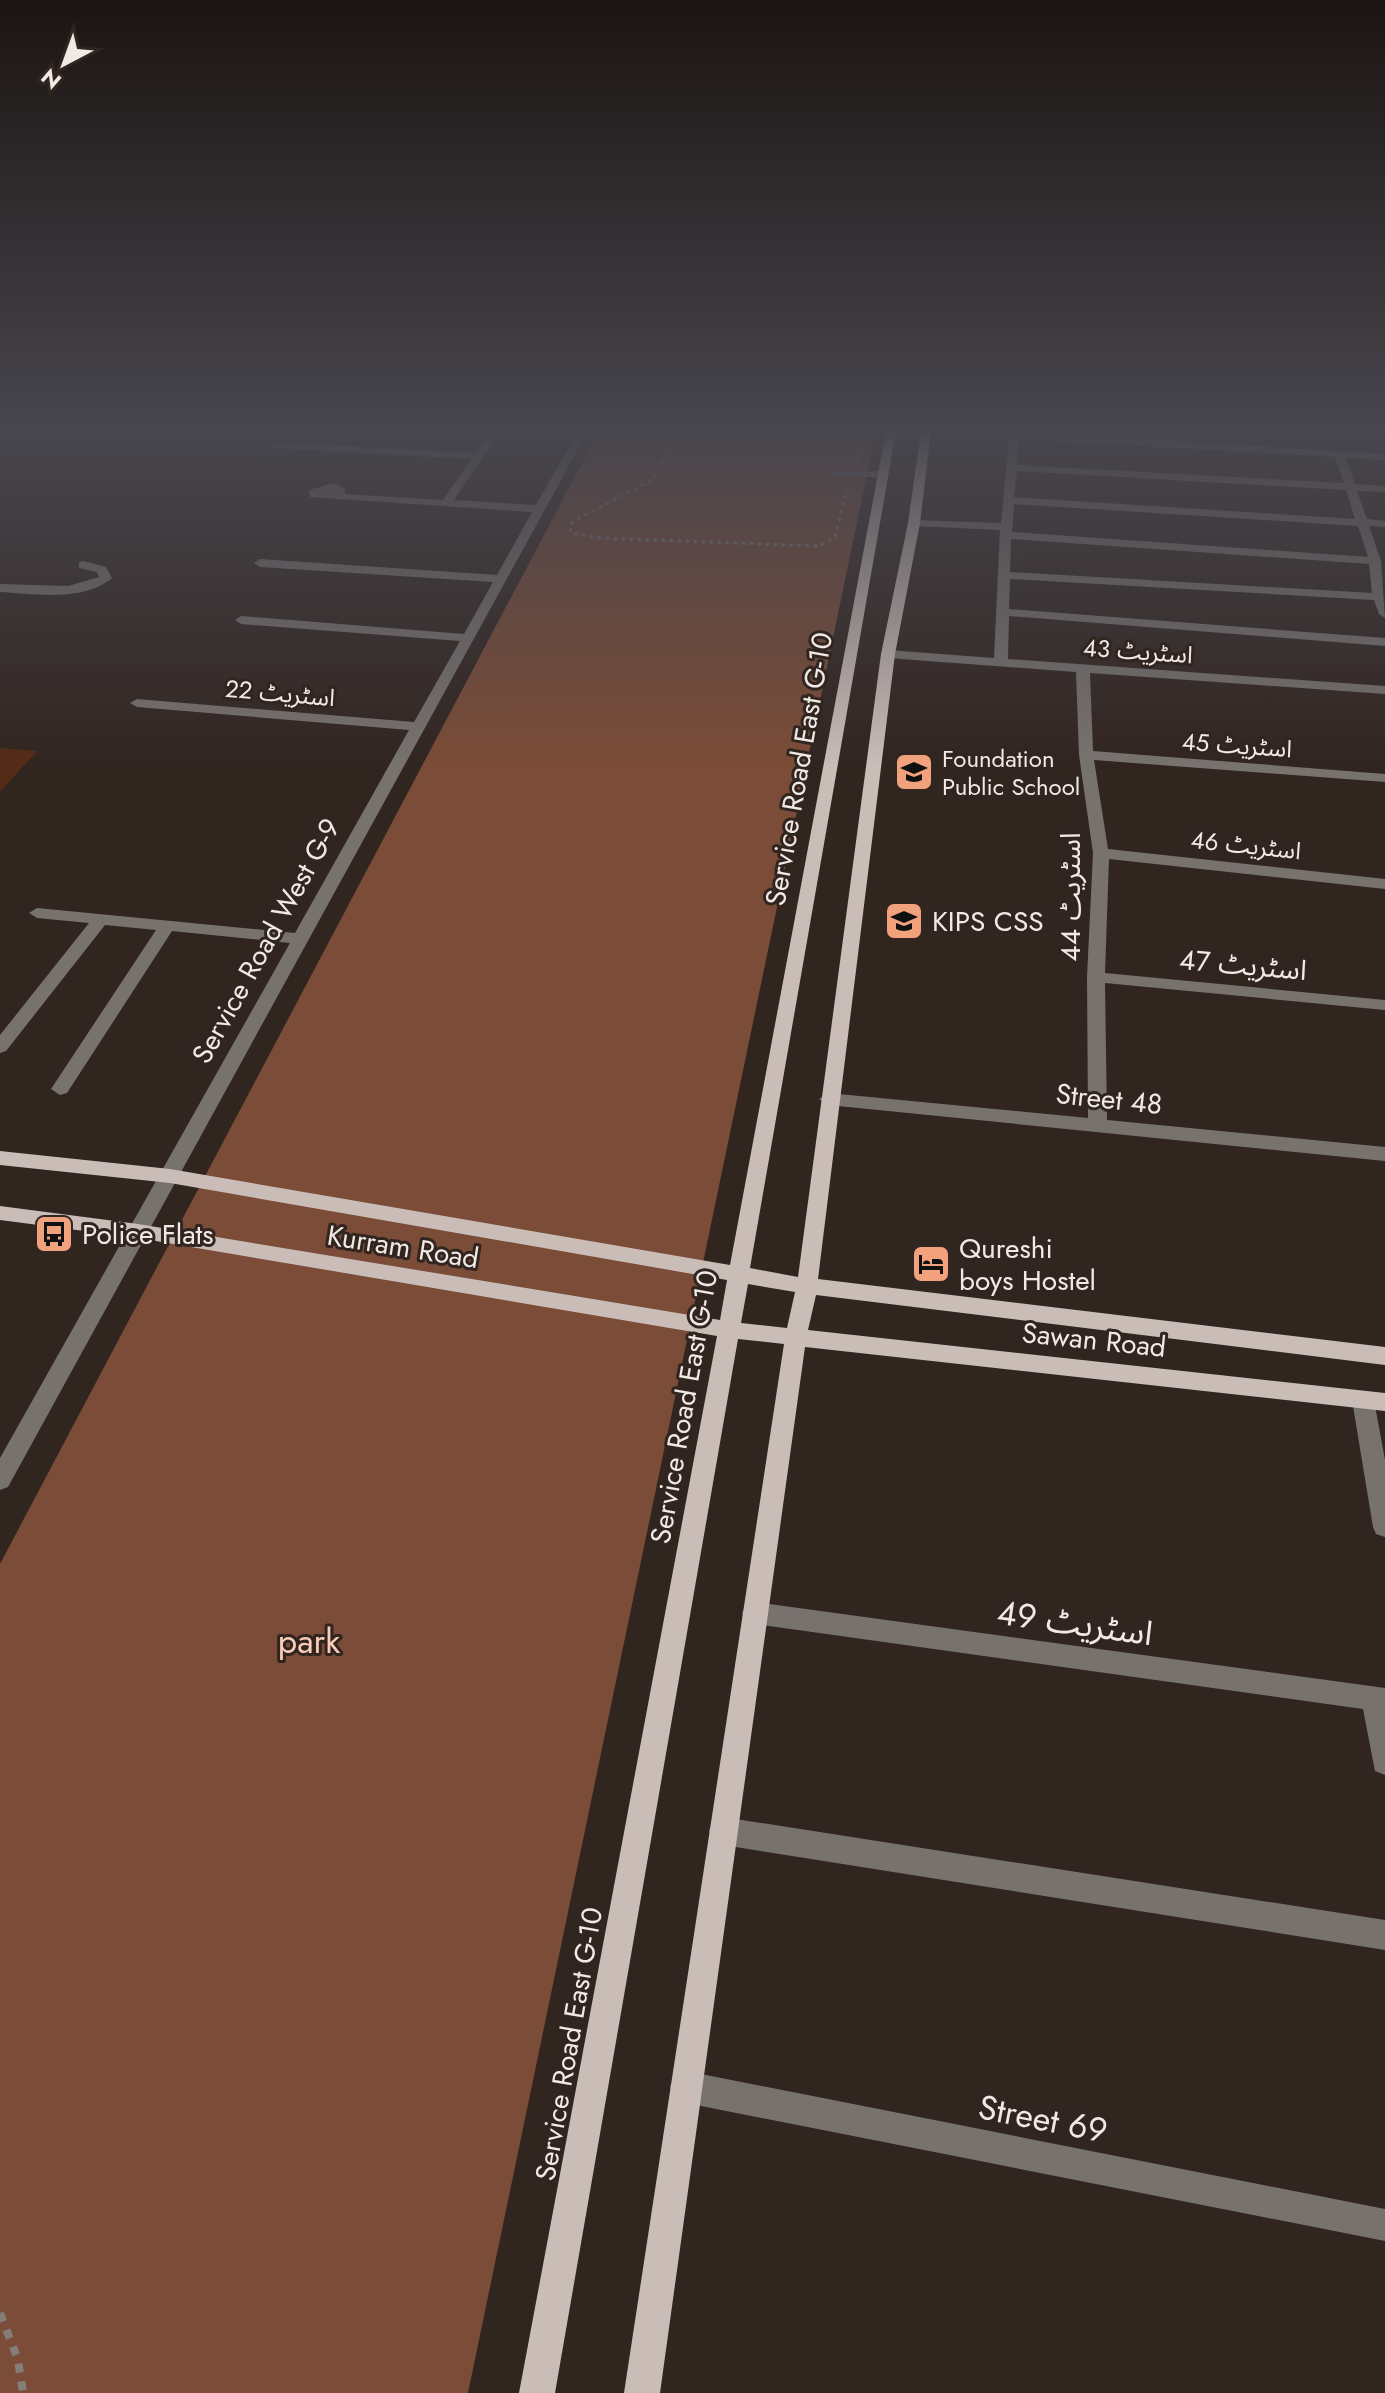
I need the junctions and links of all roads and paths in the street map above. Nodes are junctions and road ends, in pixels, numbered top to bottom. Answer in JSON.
{"nodes":[{"id":1,"x":521,"y":543,"type":"edge"},
{"id":2,"x":728,"y":543,"type":"edge"},
{"id":3,"x":825,"y":543,"type":"edge"},
{"id":4,"x":884,"y":543,"type":"edge"},
{"id":5,"x":910,"y":543,"type":"edge"},
{"id":6,"x":1007,"y":543,"type":"edge"},
{"id":7,"x":1150,"y":543,"type":"edge"},
{"id":8,"x":1368,"y":543,"type":"edge"},
{"id":9,"x":1375,"y":561,"type":"junction"},
{"id":10,"x":260,"y":563,"type":"dead end"},
{"id":11,"x":83,"y":565,"type":"dead end"},
{"id":12,"x":1006,"y":575,"type":"junction"},
{"id":13,"x":501,"y":579,"type":"junction"},
{"id":14,"x":0,"y":588,"type":"edge"},
{"id":15,"x":1382,"y":598,"type":"edge"},
{"id":16,"x":1004,"y":612,"type":"junction"},
{"id":17,"x":1385,"y":614,"type":"edge"},
{"id":18,"x":241,"y":620,"type":"dead end"},
{"id":19,"x":468,"y":638,"type":"junction"},
{"id":20,"x":1385,"y":642,"type":"edge"},
{"id":21,"x":888,"y":654,"type":"junction"},
{"id":22,"x":1001,"y":659,"type":"junction"},
{"id":23,"x":1083,"y":670,"type":"junction"},
{"id":24,"x":1385,"y":690,"type":"edge"},
{"id":25,"x":137,"y":703,"type":"dead end"},
{"id":26,"x":419,"y":727,"type":"junction"},
{"id":27,"x":1086,"y":755,"type":"junction"},
{"id":28,"x":1385,"y":778,"type":"edge"},
{"id":29,"x":1101,"y":853,"type":"junction"},
{"id":30,"x":1385,"y":884,"type":"edge"},
{"id":31,"x":37,"y":913,"type":"dead end"},
{"id":32,"x":100,"y":920,"type":"junction"},
{"id":33,"x":167,"y":926,"type":"junction"},
{"id":34,"x":301,"y":939,"type":"junction"},
{"id":35,"x":1096,"y":977,"type":"junction"},
{"id":36,"x":1385,"y":1005,"type":"edge"},
{"id":37,"x":0,"y":1047,"type":"edge"},
{"id":38,"x":60,"y":1089,"type":"dead end"},
{"id":39,"x":828,"y":1099,"type":"junction"},
{"id":40,"x":1098,"y":1125,"type":"junction"},
{"id":41,"x":1385,"y":1154,"type":"edge"},
{"id":42,"x":0,"y":1158,"type":"edge"},
{"id":43,"x":170,"y":1176,"type":"junction"},
{"id":44,"x":0,"y":1213,"type":"edge"},
{"id":45,"x":138,"y":1231,"type":"junction"},
{"id":46,"x":737,"y":1275,"type":"junction"},
{"id":47,"x":807,"y":1286,"type":"junction"},
{"id":48,"x":729,"y":1330,"type":"junction"},
{"id":49,"x":796,"y":1336,"type":"junction"},
{"id":50,"x":1385,"y":1356,"type":"edge"},
{"id":51,"x":1374,"y":1401,"type":"edge"},
{"id":52,"x":0,"y":1480,"type":"edge"},
{"id":53,"x":1385,"y":1527,"type":"edge"},
{"id":54,"x":755,"y":1613,"type":"junction"},
{"id":55,"x":1380,"y":1700,"type":"edge"},
{"id":56,"x":1385,"y":1762,"type":"edge"},
{"id":57,"x":723,"y":1831,"type":"junction"},
{"id":58,"x":1385,"y":1935,"type":"edge"},
{"id":59,"x":686,"y":2087,"type":"junction"},
{"id":60,"x":1385,"y":2225,"type":"edge"},
{"id":61,"x":0,"y":2313,"type":"edge"},
{"id":62,"x":23,"y":2393,"type":"edge"},
{"id":63,"x":537,"y":2393,"type":"edge"},
{"id":64,"x":642,"y":2393,"type":"edge"}],
"edges":[{"from":1,"to":13,"type":"street","name":"Service Road West G-9"},
{"from":2,"to":3,"type":"path"},
{"from":4,"to":46,"type":"main road","name":"Service Road East G-10"},
{"from":5,"to":21,"type":"main road","name":"Service Road East G-10"},
{"from":6,"to":12,"type":"street"},
{"from":7,"to":9,"type":"street"},
{"from":8,"to":9,"type":"street"},
{"from":9,"to":15,"type":"street"},
{"from":10,"to":13,"type":"street"},
{"from":11,"to":14,"type":"street"},
{"from":12,"to":15,"type":"street"},
{"from":12,"to":16,"type":"street"},
{"from":13,"to":19,"type":"street","name":"Service Road West G-9"},
{"from":15,"to":17,"type":"street"},
{"from":16,"to":20,"type":"street"},
{"from":16,"to":22,"type":"street"},
{"from":18,"to":19,"type":"street"},
{"from":19,"to":26,"type":"street","name":"Service Road West G-9"},
{"from":21,"to":22,"type":"street","name":"اسٹریٹ 43"},
{"from":21,"to":39,"type":"main road","name":"Service Road East G-10"},
{"from":22,"to":23,"type":"street","name":"اسٹریٹ 43"},
{"from":23,"to":24,"type":"street","name":"اسٹریٹ 43"},
{"from":23,"to":27,"type":"street","name":"اسٹریٹ 44"},
{"from":25,"to":26,"type":"street","name":"اسٹریٹ 22"},
{"from":26,"to":34,"type":"street","name":"Service Road West G-9"},
{"from":27,"to":28,"type":"street","name":"اسٹریٹ 45"},
{"from":27,"to":29,"type":"street","name":"اسٹریٹ 44"},
{"from":29,"to":30,"type":"street","name":"اسٹریٹ 46"},
{"from":29,"to":35,"type":"street","name":"اسٹریٹ 44"},
{"from":31,"to":32,"type":"street"},
{"from":32,"to":33,"type":"street"},
{"from":32,"to":37,"type":"street"},
{"from":33,"to":34,"type":"street"},
{"from":33,"to":38,"type":"street"},
{"from":34,"to":43,"type":"street","name":"Service Road West G-9"},
{"from":35,"to":36,"type":"street","name":"اسٹریٹ 47"},
{"from":35,"to":40,"type":"street","name":"اسٹریٹ 44"},
{"from":39,"to":40,"type":"street","name":"Street 48"},
{"from":39,"to":47,"type":"main road","name":"Service Road East G-10"},
{"from":40,"to":41,"type":"street","name":"Street 48"},
{"from":42,"to":43,"type":"main road"},
{"from":43,"to":45,"type":"street","name":"Service Road West G-9"},
{"from":43,"to":46,"type":"main road","name":"Sawan Road"},
{"from":44,"to":45,"type":"main road","name":"Kurram Road"},
{"from":45,"to":48,"type":"main road","name":"Kurram Road"},
{"from":45,"to":52,"type":"street","name":"Service Road West G-9"},
{"from":46,"to":47,"type":"main road","name":"Sawan Road"},
{"from":46,"to":48,"type":"main road","name":"Service Road East G-10"},
{"from":47,"to":49,"type":"main road","name":"Service Road East G-10"},
{"from":47,"to":50,"type":"main road","name":"Sawan Road"},
{"from":48,"to":49,"type":"main road","name":"Kurram Road"},
{"from":48,"to":63,"type":"main road","name":"Service Road East G-10"},
{"from":49,"to":51,"type":"main road","name":"Sawan Road"},
{"from":49,"to":54,"type":"main road","name":"Service Road East G-10"},
{"from":51,"to":53,"type":"street"},
{"from":54,"to":55,"type":"street","name":"اسٹریٹ 49"},
{"from":54,"to":57,"type":"main road","name":"Service Road East G-10"},
{"from":55,"to":56,"type":"street"},
{"from":57,"to":58,"type":"street"},
{"from":57,"to":59,"type":"main road","name":"Service Road East G-10"},
{"from":59,"to":60,"type":"street","name":"Street 69"},
{"from":59,"to":64,"type":"main road","name":"Service Road East G-10"},
{"from":61,"to":62,"type":"path"}]}
